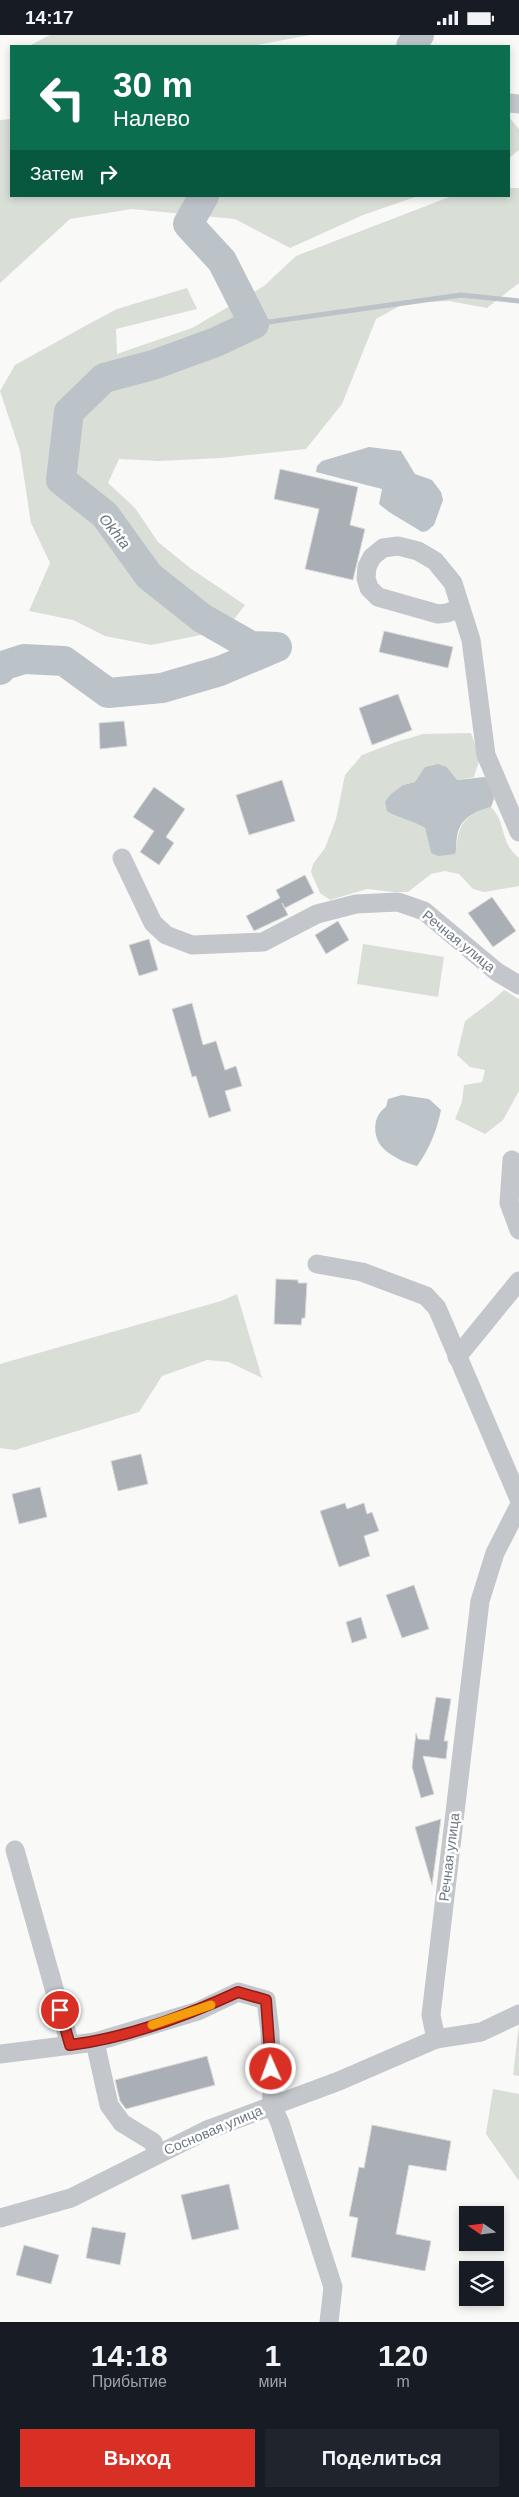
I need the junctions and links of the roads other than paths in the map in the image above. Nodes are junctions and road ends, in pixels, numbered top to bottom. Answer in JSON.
{"nodes":[{"id":1,"x":461,"y":608,"type":"junction"},
{"id":2,"x":519,"y":832,"type":"edge"},
{"id":3,"x":122,"y":858,"type":"dead end"},
{"id":4,"x":519,"y":985,"type":"edge"},
{"id":5,"x":512,"y":1160,"type":"dead end"},
{"id":6,"x":519,"y":1230,"type":"edge"},
{"id":7,"x":317,"y":1264,"type":"dead end"},
{"id":8,"x":519,"y":1281,"type":"edge"},
{"id":9,"x":457,"y":1357,"type":"junction"},
{"id":10,"x":519,"y":1499,"type":"edge"},
{"id":11,"x":519,"y":1506,"type":"edge"},
{"id":12,"x":15,"y":1850,"type":"dead end"},
{"id":13,"x":519,"y":2014,"type":"edge"},
{"id":14,"x":436,"y":2039,"type":"junction"},
{"id":15,"x":95,"y":2042,"type":"junction"},
{"id":16,"x":70,"y":2045,"type":"junction"},
{"id":17,"x":0,"y":2054,"type":"edge"},
{"id":18,"x":272,"y":2105,"type":"junction"},
{"id":19,"x":157,"y":2154,"type":"junction"},
{"id":20,"x":0,"y":2219,"type":"edge"},
{"id":21,"x":329,"y":2322,"type":"edge"}],
"edges":[{"from":1,"to":1,"type":"street"},
{"from":1,"to":2,"type":"street"},
{"from":3,"to":4,"type":"street","name":"Речная улица"},
{"from":5,"to":6,"type":"street"},
{"from":7,"to":9,"type":"street"},
{"from":8,"to":9,"type":"street"},
{"from":9,"to":10,"type":"street"},
{"from":11,"to":14,"type":"street","name":"Речная улица"},
{"from":12,"to":16,"type":"street"},
{"from":13,"to":14,"type":"street"},
{"from":14,"to":18,"type":"street"},
{"from":15,"to":16,"type":"street"},
{"from":15,"to":18,"type":"street"},
{"from":15,"to":19,"type":"street"},
{"from":16,"to":17,"type":"street"},
{"from":18,"to":19,"type":"street","name":"Сосновая улица"},
{"from":18,"to":21,"type":"street","name":"Сосновая улица"},
{"from":19,"to":20,"type":"street","name":"Сосновая улица"}]}
